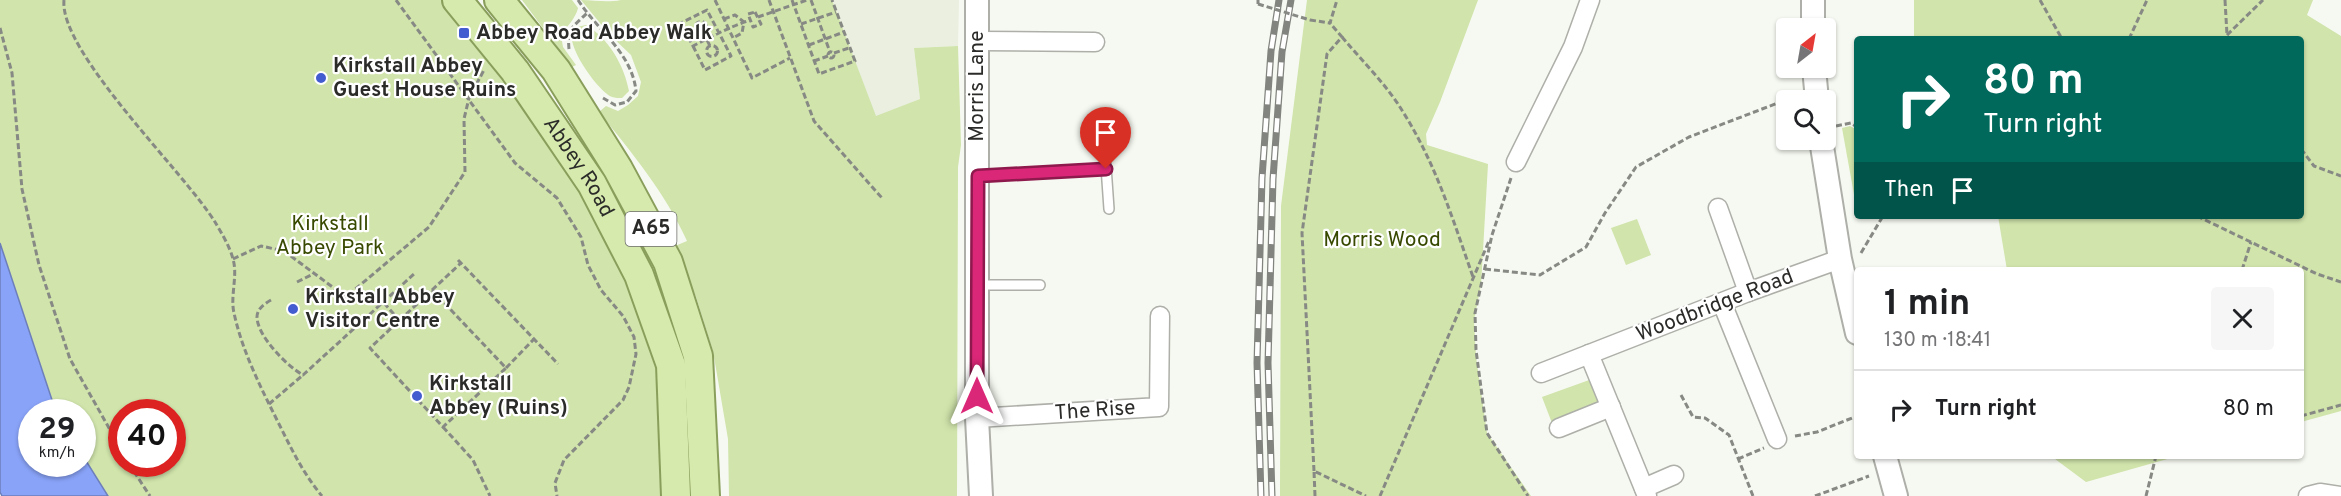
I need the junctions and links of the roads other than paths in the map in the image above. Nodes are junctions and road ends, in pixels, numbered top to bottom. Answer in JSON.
{"nodes":[{"id":1,"x":457,"y":0,"type":"edge"},
{"id":2,"x":499,"y":0,"type":"edge"},
{"id":3,"x":977,"y":0,"type":"edge"},
{"id":4,"x":1590,"y":0,"type":"edge"},
{"id":5,"x":1813,"y":0,"type":"edge"},
{"id":6,"x":1813,"y":18,"type":"edge"},
{"id":7,"x":978,"y":41,"type":"junction"},
{"id":8,"x":1095,"y":42,"type":"dead end"},
{"id":9,"x":1103,"y":124,"type":"dead end"},
{"id":10,"x":1829,"y":150,"type":"edge"},
{"id":11,"x":1516,"y":162,"type":"road end"},
{"id":12,"x":1106,"y":169,"type":"junction"},
{"id":13,"x":978,"y":176,"type":"junction"},
{"id":14,"x":1718,"y":208,"type":"dead end"},
{"id":15,"x":1109,"y":209,"type":"dead end"},
{"id":16,"x":1840,"y":259,"type":"junction"},
{"id":17,"x":977,"y":285,"type":"junction"},
{"id":18,"x":1040,"y":285,"type":"dead end"},
{"id":19,"x":1748,"y":292,"type":"junction"},
{"id":20,"x":1722,"y":303,"type":"junction"},
{"id":21,"x":1160,"y":316,"type":"dead end"},
{"id":22,"x":1854,"y":320,"type":"edge"},
{"id":23,"x":1589,"y":354,"type":"junction"},
{"id":24,"x":1541,"y":373,"type":"dead end"},
{"id":25,"x":1611,"y":407,"type":"junction"},
{"id":26,"x":977,"y":418,"type":"junction"},
{"id":27,"x":1559,"y":428,"type":"dead end"},
{"id":28,"x":1777,"y":439,"type":"road end"},
{"id":29,"x":1886,"y":462,"type":"edge"},
{"id":30,"x":1674,"y":475,"type":"dead end"},
{"id":31,"x":1645,"y":492,"type":"edge"},
{"id":32,"x":676,"y":496,"type":"edge"},
{"id":33,"x":705,"y":496,"type":"edge"},
{"id":34,"x":981,"y":496,"type":"edge"},
{"id":35,"x":1896,"y":496,"type":"edge"},
{"id":36,"x":2308,"y":496,"type":"edge"},
{"id":37,"x":2340,"y":496,"type":"edge"}],
"edges":[{"from":1,"to":32,"type":"main road","name":"Abbey Road","number":"A65"},
{"from":2,"to":33,"type":"main road","number":"A65"},
{"from":3,"to":7,"type":"street","name":"Morris Lane"},
{"from":4,"to":11,"type":"street"},
{"from":5,"to":6,"type":"street"},
{"from":7,"to":8,"type":"street"},
{"from":7,"to":13,"type":"street","name":"Morris Lane"},
{"from":9,"to":12,"type":"lane"},
{"from":10,"to":16,"type":"street"},
{"from":12,"to":13,"type":"lane"},
{"from":12,"to":15,"type":"lane"},
{"from":13,"to":17,"type":"street","name":"Morris Lane"},
{"from":14,"to":19,"type":"street"},
{"from":16,"to":19,"type":"street","name":"Woodbridge Road"},
{"from":16,"to":22,"type":"street"},
{"from":17,"to":18,"type":"lane"},
{"from":17,"to":26,"type":"street","name":"Morris Lane"},
{"from":19,"to":20,"type":"street","name":"Woodbridge Road"},
{"from":20,"to":23,"type":"street","name":"Woodbridge Road"},
{"from":20,"to":28,"type":"street"},
{"from":21,"to":26,"type":"street","name":"The Rise"},
{"from":23,"to":24,"type":"street","name":"Woodbridge Road"},
{"from":23,"to":25,"type":"street"},
{"from":25,"to":27,"type":"street"},
{"from":25,"to":31,"type":"street"},
{"from":26,"to":34,"type":"street","name":"Morris Lane"},
{"from":29,"to":35,"type":"street"},
{"from":30,"to":31,"type":"street"},
{"from":36,"to":37,"type":"street"}]}
